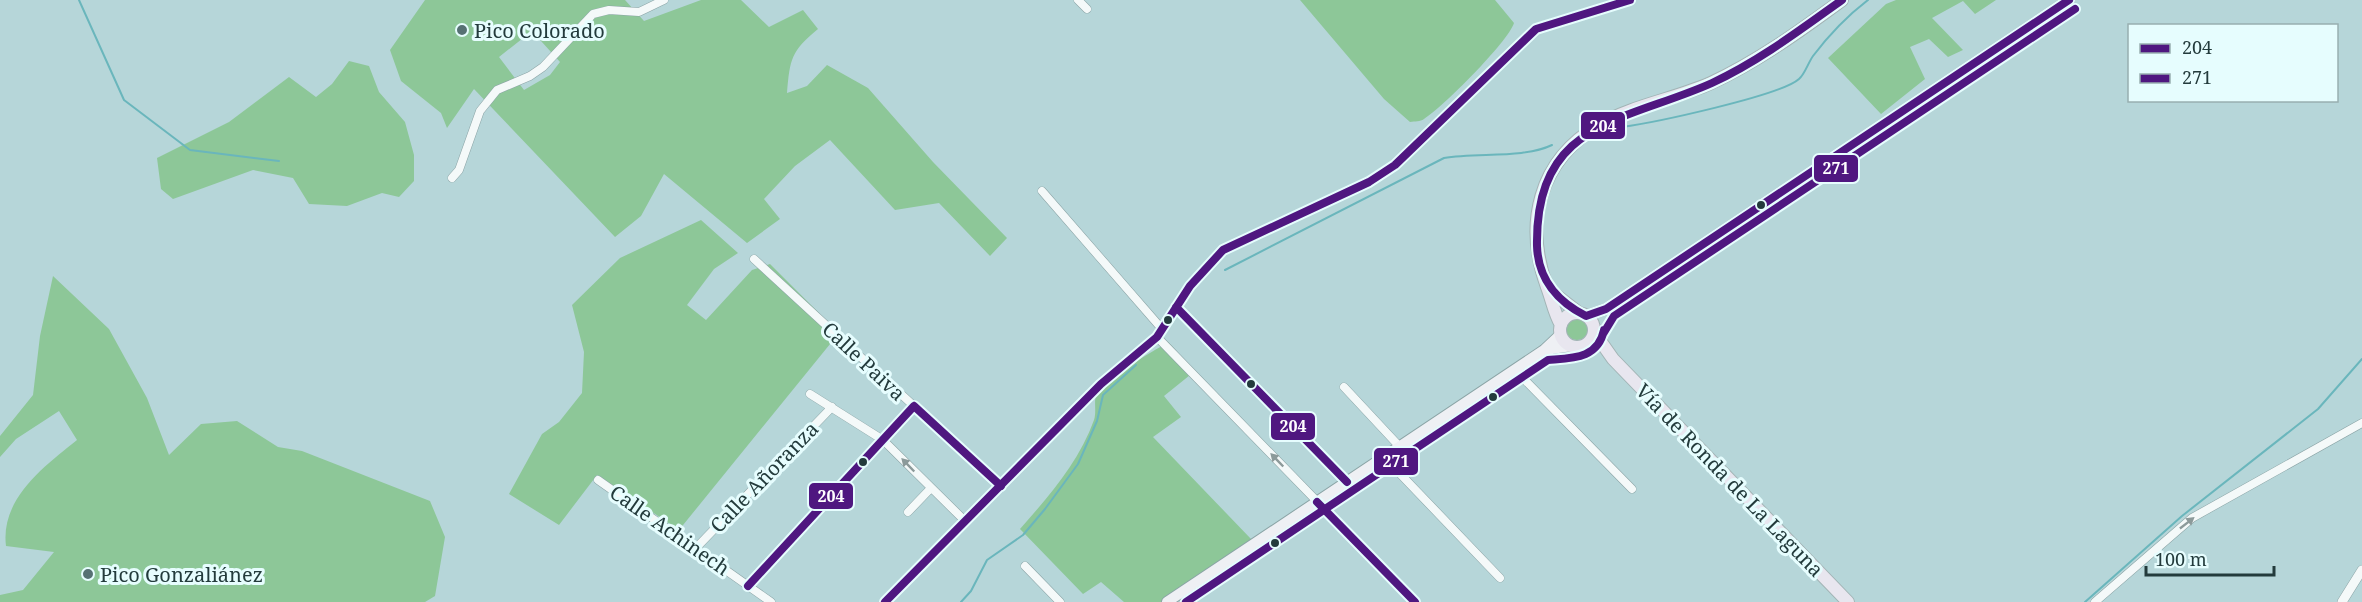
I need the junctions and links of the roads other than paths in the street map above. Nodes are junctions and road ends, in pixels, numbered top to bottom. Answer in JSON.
{"nodes":[{"id":1,"x":664,"y":0,"type":"edge"},
{"id":2,"x":1078,"y":0,"type":"edge"},
{"id":3,"x":1630,"y":0,"type":"edge"},
{"id":4,"x":1842,"y":0,"type":"edge"},
{"id":5,"x":2069,"y":0,"type":"edge"},
{"id":6,"x":1087,"y":9,"type":"dead end"},
{"id":7,"x":452,"y":178,"type":"dead end"},
{"id":8,"x":1042,"y":191,"type":"dead end"},
{"id":9,"x":754,"y":259,"type":"dead end"},
{"id":10,"x":1548,"y":289,"type":"junction"},
{"id":11,"x":1176,"y":307,"type":"junction"},
{"id":12,"x":1606,"y":309,"type":"junction"},
{"id":13,"x":1583,"y":315,"type":"junction"},
{"id":14,"x":1561,"y":330,"type":"junction"},
{"id":15,"x":1594,"y":330,"type":"junction"},
{"id":16,"x":1159,"y":333,"type":"junction"},
{"id":17,"x":1575,"y":346,"type":"junction"},
{"id":18,"x":1544,"y":350,"type":"junction"},
{"id":19,"x":1613,"y":359,"type":"junction"},
{"id":20,"x":1515,"y":370,"type":"junction"},
{"id":21,"x":1344,"y":387,"type":"dead end"},
{"id":22,"x":810,"y":394,"type":"dead end"},
{"id":23,"x":914,"y":406,"type":"junction"},
{"id":24,"x":832,"y":407,"type":"junction"},
{"id":25,"x":2362,"y":423,"type":"edge"},
{"id":26,"x":884,"y":440,"type":"junction"},
{"id":27,"x":1400,"y":447,"type":"junction"},
{"id":28,"x":1384,"y":457,"type":"junction"},
{"id":29,"x":598,"y":480,"type":"dead end"},
{"id":30,"x":1347,"y":482,"type":"junction"},
{"id":31,"x":1001,"y":486,"type":"junction"},
{"id":32,"x":931,"y":488,"type":"junction"},
{"id":33,"x":1632,"y":489,"type":"dead end"},
{"id":34,"x":1317,"y":502,"type":"junction"},
{"id":35,"x":908,"y":512,"type":"dead end"},
{"id":36,"x":965,"y":521,"type":"junction"},
{"id":37,"x":696,"y":548,"type":"junction"},
{"id":38,"x":1025,"y":566,"type":"dead end"},
{"id":39,"x":2362,"y":570,"type":"edge"},
{"id":40,"x":1500,"y":578,"type":"dead end"},
{"id":41,"x":748,"y":586,"type":"junction"},
{"id":42,"x":889,"y":601,"type":"edge"},
{"id":43,"x":771,"y":602,"type":"edge"},
{"id":44,"x":1060,"y":602,"type":"edge"},
{"id":45,"x":1167,"y":602,"type":"edge"},
{"id":46,"x":1415,"y":602,"type":"edge"},
{"id":47,"x":1848,"y":602,"type":"edge"},
{"id":48,"x":2095,"y":602,"type":"edge"},
{"id":49,"x":2342,"y":602,"type":"edge"}],
"edges":[{"from":1,"to":7,"type":"street"},
{"from":2,"to":6,"type":"street"},
{"from":3,"to":11,"type":"street"},
{"from":4,"to":10,"type":"main road"},
{"from":5,"to":12,"type":"main road"},
{"from":8,"to":16,"type":"street"},
{"from":9,"to":23,"type":"street","name":"Calle Paiva"},
{"from":10,"to":13,"type":"main road"},
{"from":10,"to":14,"type":"main road"},
{"from":11,"to":16,"type":"street"},
{"from":11,"to":30,"type":"street"},
{"from":12,"to":13,"type":"main road"},
{"from":12,"to":15,"type":"main road"},
{"from":13,"to":14,"type":"main road"},
{"from":13,"to":15,"type":"main road"},
{"from":14,"to":17,"type":"main road"},
{"from":14,"to":18,"type":"main road"},
{"from":15,"to":17,"type":"main road"},
{"from":15,"to":19,"type":"main road","name":"Vía de Ronda de La Laguna"},
{"from":16,"to":31,"type":"street"},
{"from":34,"to":16,"type":"street","one_way":true},
{"from":17,"to":18,"type":"main road"},
{"from":17,"to":19,"type":"main road","name":"Vía de Ronda de La Laguna"},
{"from":18,"to":20,"type":"main road"},
{"from":19,"to":47,"type":"main road","name":"Vía de Ronda de La Laguna"},
{"from":20,"to":27,"type":"main road"},
{"from":20,"to":33,"type":"street"},
{"from":21,"to":27,"type":"street"},
{"from":22,"to":24,"type":"street"},
{"from":23,"to":26,"type":"street"},
{"from":23,"to":31,"type":"street","name":"Calle Paiva"},
{"from":24,"to":26,"type":"street"},
{"from":24,"to":37,"type":"street","name":"Calle Añoranza"},
{"from":48,"to":25,"type":"street","one_way":true},
{"from":32,"to":26,"type":"street","one_way":true},
{"from":26,"to":41,"type":"street"},
{"from":27,"to":28,"type":"main road"},
{"from":28,"to":30,"type":"main road"},
{"from":28,"to":40,"type":"street"},
{"from":29,"to":37,"type":"street","name":"Calle Achinech"},
{"from":30,"to":34,"type":"main road"},
{"from":31,"to":36,"type":"street"},
{"from":32,"to":35,"type":"street"},
{"from":32,"to":36,"type":"street"},
{"from":34,"to":45,"type":"main road"},
{"from":34,"to":46,"type":"street"},
{"from":36,"to":42,"type":"street"},
{"from":37,"to":41,"type":"street","name":"Calle Achinech"},
{"from":38,"to":44,"type":"street"},
{"from":39,"to":49,"type":"street"},
{"from":41,"to":43,"type":"street","name":"Calle Achinech"}]}
